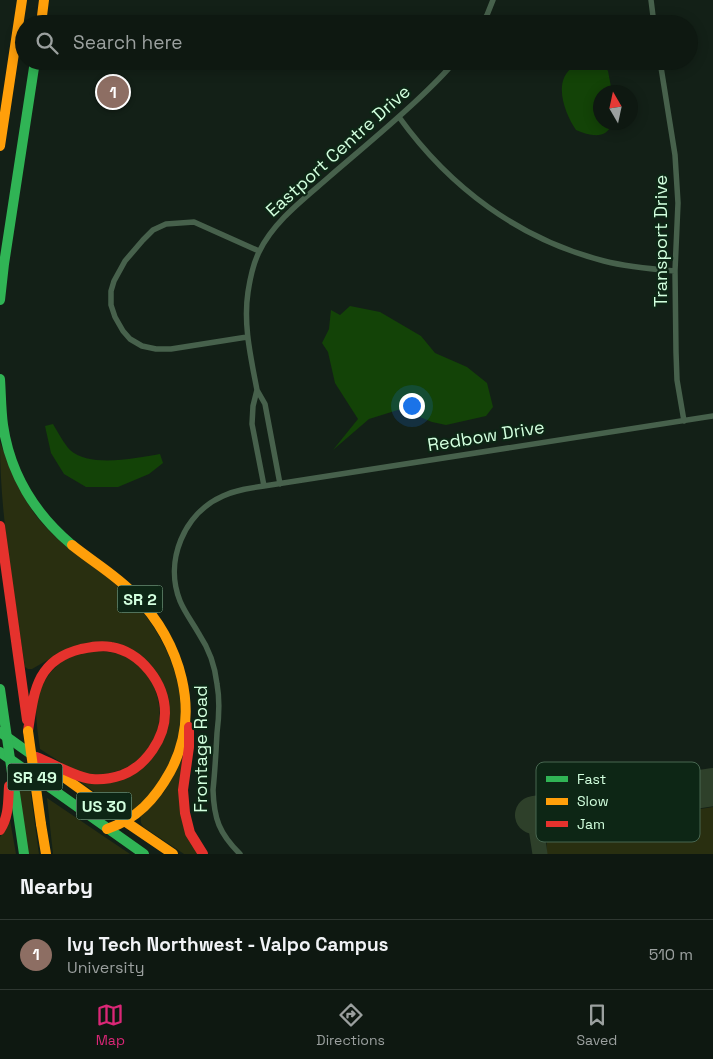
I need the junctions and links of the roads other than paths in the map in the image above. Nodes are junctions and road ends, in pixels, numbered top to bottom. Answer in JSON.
{"nodes":[{"id":1,"x":22,"y":0,"type":"edge"},
{"id":2,"x":44,"y":0,"type":"edge"},
{"id":3,"x":493,"y":0,"type":"edge"},
{"id":4,"x":650,"y":0,"type":"edge"},
{"id":5,"x":20,"y":15,"type":"edge"},
{"id":6,"x":42,"y":15,"type":"edge"},
{"id":7,"x":487,"y":15,"type":"edge"},
{"id":8,"x":652,"y":15,"type":"edge"},
{"id":9,"x":15,"y":46,"type":"edge"},
{"id":10,"x":34,"y":70,"type":"edge"},
{"id":11,"x":447,"y":70,"type":"edge"},
{"id":12,"x":661,"y":70,"type":"edge"},
{"id":13,"x":399,"y":117,"type":"junction"},
{"id":14,"x":0,"y":146,"type":"edge"},
{"id":15,"x":259,"y":251,"type":"junction"},
{"id":16,"x":675,"y":271,"type":"junction"},
{"id":17,"x":0,"y":300,"type":"edge"},
{"id":18,"x":248,"y":337,"type":"junction"},
{"id":19,"x":0,"y":379,"type":"edge"},
{"id":20,"x":257,"y":390,"type":"junction"},
{"id":21,"x":713,"y":416,"type":"edge"},
{"id":22,"x":684,"y":421,"type":"junction"},
{"id":23,"x":280,"y":484,"type":"junction"},
{"id":24,"x":264,"y":486,"type":"junction"},
{"id":25,"x":0,"y":526,"type":"edge"},
{"id":26,"x":0,"y":689,"type":"edge"},
{"id":27,"x":185,"y":693,"type":"junction"},
{"id":28,"x":28,"y":710,"type":"junction"},
{"id":29,"x":0,"y":732,"type":"edge"},
{"id":30,"x":0,"y":752,"type":"edge"},
{"id":31,"x":36,"y":757,"type":"junction"},
{"id":32,"x":0,"y":759,"type":"edge"},
{"id":33,"x":26,"y":771,"type":"junction"},
{"id":34,"x":12,"y":773,"type":"junction"},
{"id":35,"x":126,"y":822,"type":"junction"},
{"id":36,"x":107,"y":829,"type":"junction"},
{"id":37,"x":0,"y":830,"type":"edge"},
{"id":38,"x":24,"y":854,"type":"edge"},
{"id":39,"x":46,"y":854,"type":"edge"},
{"id":40,"x":144,"y":854,"type":"edge"},
{"id":41,"x":173,"y":854,"type":"edge"},
{"id":42,"x":203,"y":854,"type":"edge"},
{"id":43,"x":240,"y":854,"type":"edge"}],
"edges":[{"from":1,"to":5,"type":"highway"},
{"from":2,"to":6,"type":"highway"},
{"from":3,"to":7,"type":"street"},
{"from":4,"to":8,"type":"street"},
{"from":9,"to":14,"type":"highway"},
{"from":10,"to":17,"type":"highway"},
{"from":11,"to":13,"type":"street","name":"Eastport Centre Drive"},
{"from":12,"to":16,"type":"street","name":"Transport Drive"},
{"from":13,"to":15,"type":"street","name":"Eastport Centre Drive"},
{"from":13,"to":16,"type":"street"},
{"from":15,"to":18,"type":"street","name":"Eastport Centre Drive"},
{"from":15,"to":18,"type":"street"},
{"from":16,"to":22,"type":"street","name":"Transport Drive"},
{"from":18,"to":20,"type":"street","name":"Eastport Centre Drive"},
{"from":19,"to":27,"type":"highway","number":"SR 2"},
{"from":20,"to":23,"type":"street","name":"Eastport Centre Drive"},
{"from":20,"to":24,"type":"street","name":"Eastport Centre Drive"},
{"from":21,"to":22,"type":"street","name":"Redbow Drive"},
{"from":22,"to":23,"type":"street","name":"Redbow Drive"},
{"from":23,"to":24,"type":"street","name":"Redbow Drive"},
{"from":24,"to":43,"type":"street","name":"Frontage Road"},
{"from":25,"to":28,"type":"highway"},
{"from":26,"to":34,"type":"highway","number":"SR 49","bridge":true},
{"from":27,"to":35,"type":"highway","number":"SR 2"},
{"from":27,"to":42,"type":"highway"},
{"from":28,"to":31,"type":"highway"},
{"from":28,"to":39,"type":"highway","number":"SR 49","bridge":true},
{"from":29,"to":31,"type":"highway","number":"US 30"},
{"from":30,"to":33,"type":"highway","number":"US 30"},
{"from":31,"to":35,"type":"highway","number":"US 30"},
{"from":32,"to":33,"type":"highway"},
{"from":33,"to":36,"type":"highway","number":"US 30"},
{"from":34,"to":37,"type":"highway"},
{"from":34,"to":38,"type":"highway","number":"SR 49"},
{"from":35,"to":36,"type":"highway","number":"SR 2"},
{"from":35,"to":41,"type":"highway","number":"US 30"},
{"from":36,"to":40,"type":"highway","number":"US 30"}]}
